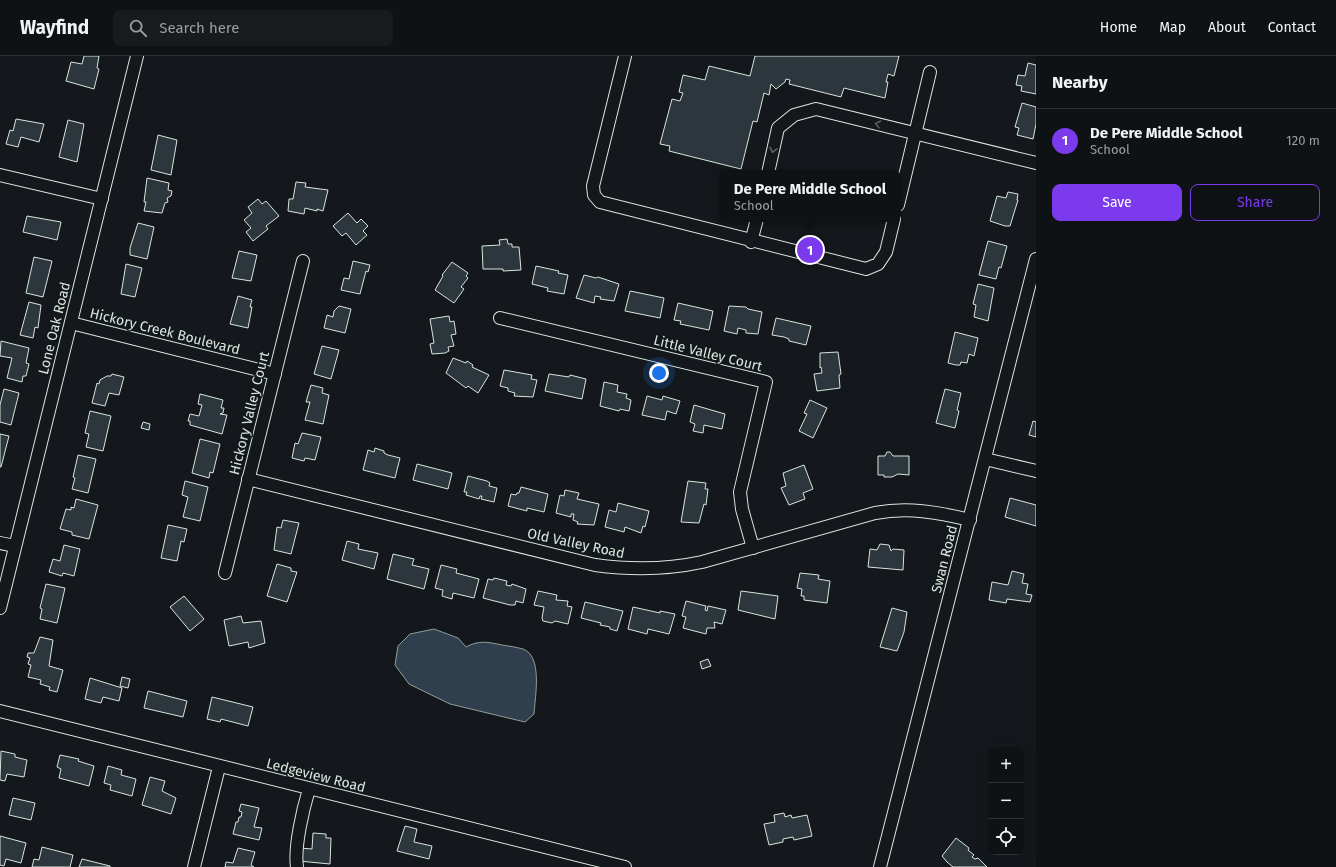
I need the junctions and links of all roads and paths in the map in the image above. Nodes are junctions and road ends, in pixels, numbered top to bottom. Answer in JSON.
{"nodes":[{"id":1,"x":137,"y":56,"type":"edge"},
{"id":2,"x":625,"y":56,"type":"edge"},
{"id":3,"x":930,"y":72,"type":"dead end"},
{"id":4,"x":916,"y":134,"type":"junction"},
{"id":5,"x":1036,"y":163,"type":"edge"},
{"id":6,"x":769,"y":170,"type":"edge"},
{"id":7,"x":0,"y":175,"type":"edge"},
{"id":8,"x":901,"y":193,"type":"edge"},
{"id":9,"x":102,"y":199,"type":"junction"},
{"id":10,"x":756,"y":222,"type":"edge"},
{"id":11,"x":893,"y":222,"type":"edge"},
{"id":12,"x":752,"y":242,"type":"junction"},
{"id":13,"x":1036,"y":259,"type":"edge"},
{"id":14,"x":303,"y":261,"type":"dead end"},
{"id":15,"x":500,"y":318,"type":"dead end"},
{"id":16,"x":71,"y":323,"type":"junction"},
{"id":17,"x":275,"y":374,"type":"junction"},
{"id":18,"x":985,"y":459,"type":"junction"},
{"id":19,"x":1036,"y":471,"type":"edge"},
{"id":20,"x":248,"y":479,"type":"junction"},
{"id":21,"x":970,"y":520,"type":"junction"},
{"id":22,"x":0,"y":543,"type":"edge"},
{"id":23,"x":15,"y":546,"type":"junction"},
{"id":24,"x":753,"y":548,"type":"junction"},
{"id":25,"x":225,"y":573,"type":"dead end"},
{"id":26,"x":0,"y":608,"type":"edge"},
{"id":27,"x":0,"y":711,"type":"edge"},
{"id":28,"x":219,"y":766,"type":"junction"},
{"id":29,"x":310,"y":789,"type":"junction"},
{"id":30,"x":194,"y":867,"type":"edge"},
{"id":31,"x":297,"y":867,"type":"edge"},
{"id":32,"x":625,"y":867,"type":"edge"},
{"id":33,"x":880,"y":867,"type":"edge"}],
"edges":[{"from":1,"to":9,"type":"street","name":"Lone Oak Road"},
{"from":2,"to":12,"type":"street"},
{"from":3,"to":4,"type":"street"},
{"from":4,"to":5,"type":"street"},
{"from":4,"to":6,"type":"street","one_way":true},
{"from":4,"to":8,"type":"street"},
{"from":7,"to":9,"type":"street"},
{"from":9,"to":16,"type":"street","name":"Lone Oak Road"},
{"from":10,"to":12,"type":"street"},
{"from":11,"to":12,"type":"street"},
{"from":13,"to":18,"type":"street","name":"Swan Road"},
{"from":14,"to":17,"type":"street","name":"Hickory Valley Court"},
{"from":15,"to":24,"type":"street","name":"Little Valley Court"},
{"from":16,"to":17,"type":"street","name":"Hickory Creek Boulevard"},
{"from":16,"to":23,"type":"street","name":"Lone Oak Road"},
{"from":17,"to":20,"type":"street","name":"Hickory Valley Court"},
{"from":18,"to":19,"type":"street"},
{"from":18,"to":21,"type":"street","name":"Swan Road"},
{"from":20,"to":24,"type":"street","name":"Old Valley Road"},
{"from":20,"to":25,"type":"street","name":"Hickory Valley Court"},
{"from":21,"to":24,"type":"street","name":"Old Valley Road"},
{"from":21,"to":33,"type":"street","name":"Swan Road"},
{"from":22,"to":23,"type":"street"},
{"from":23,"to":26,"type":"street","name":"Lone Oak Road"},
{"from":27,"to":28,"type":"street","name":"Ledgeview Road"},
{"from":28,"to":29,"type":"street","name":"Ledgeview Road"},
{"from":28,"to":30,"type":"street"},
{"from":29,"to":31,"type":"street"},
{"from":29,"to":32,"type":"street","name":"Ledgeview Road"}]}
